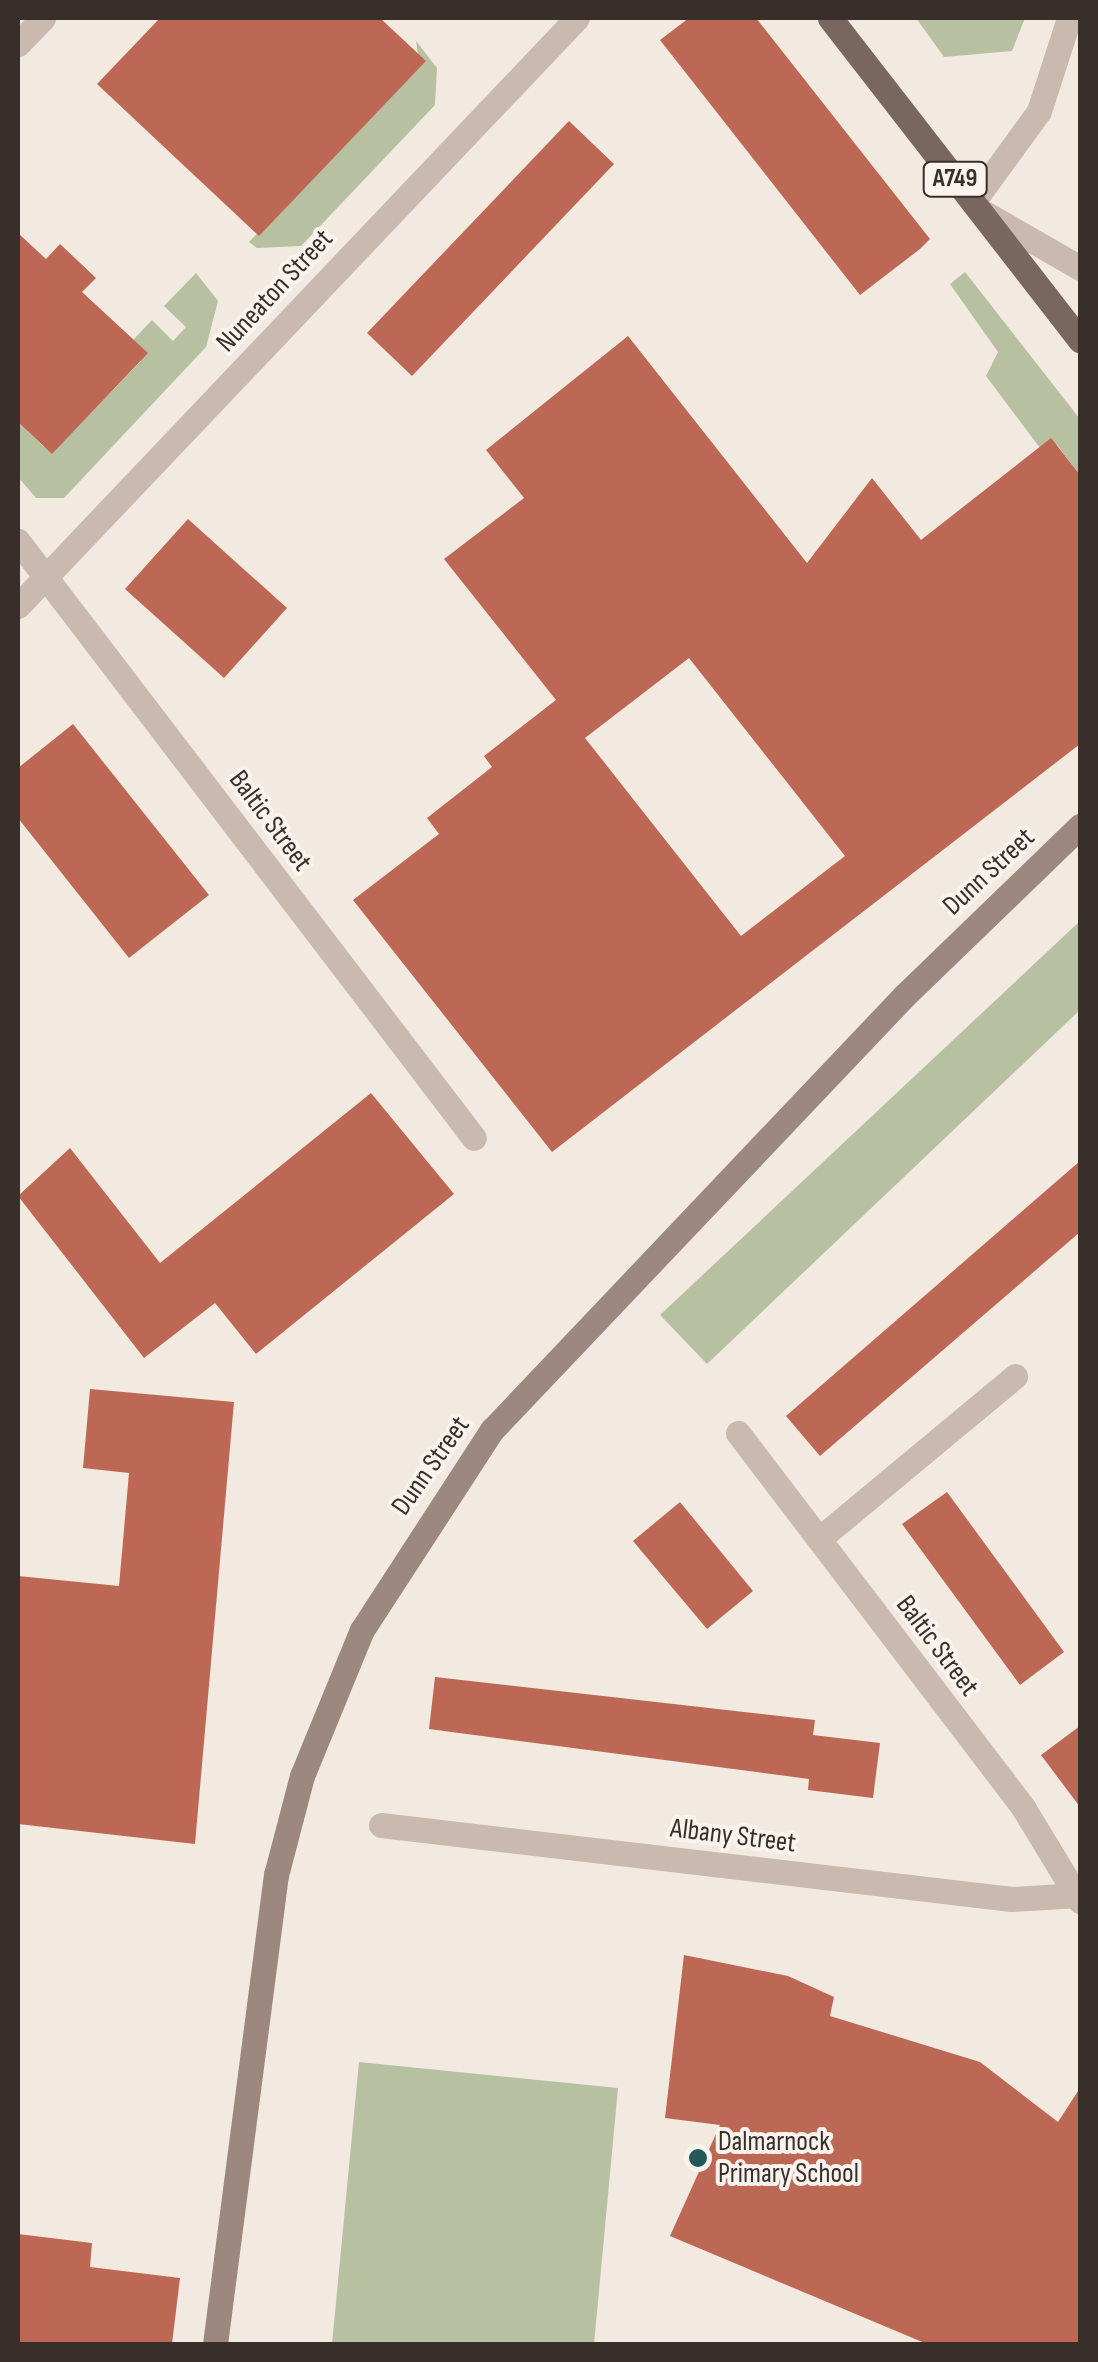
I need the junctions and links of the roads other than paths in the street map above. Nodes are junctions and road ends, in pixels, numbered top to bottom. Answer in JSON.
{"nodes":[{"id":1,"x":43,"y":18,"type":"edge"},
{"id":2,"x":577,"y":18,"type":"edge"},
{"id":3,"x":830,"y":18,"type":"edge"},
{"id":4,"x":1069,"y":18,"type":"edge"},
{"id":5,"x":18,"y":44,"type":"edge"},
{"id":6,"x":977,"y":206,"type":"junction"},
{"id":7,"x":1080,"y":268,"type":"edge"},
{"id":8,"x":1080,"y":340,"type":"edge"},
{"id":9,"x":18,"y":541,"type":"edge"},
{"id":10,"x":45,"y":577,"type":"junction"},
{"id":11,"x":18,"y":606,"type":"edge"},
{"id":12,"x":1080,"y":826,"type":"edge"},
{"id":13,"x":474,"y":1138,"type":"dead end"},
{"id":14,"x":1015,"y":1376,"type":"dead end"},
{"id":15,"x":738,"y":1432,"type":"dead end"},
{"id":16,"x":818,"y":1539,"type":"junction"},
{"id":17,"x":381,"y":1824,"type":"dead end"},
{"id":18,"x":1080,"y":1897,"type":"edge"},
{"id":19,"x":215,"y":2344,"type":"edge"}],
"edges":[{"from":1,"to":5,"type":"street"},
{"from":2,"to":10,"type":"street","name":"Nuneaton Street"},
{"from":3,"to":6,"type":"main road","number":"A749"},
{"from":4,"to":6,"type":"street"},
{"from":6,"to":7,"type":"street"},
{"from":6,"to":8,"type":"main road","number":"A749"},
{"from":9,"to":10,"type":"street","name":"Baltic Street"},
{"from":10,"to":11,"type":"street","name":"Nuneaton Street"},
{"from":10,"to":13,"type":"street","name":"Baltic Street"},
{"from":12,"to":19,"type":"main road","name":"Dunn Street"},
{"from":14,"to":16,"type":"street"},
{"from":15,"to":16,"type":"street","name":"Baltic Street"},
{"from":16,"to":18,"type":"street","name":"Baltic Street"},
{"from":17,"to":18,"type":"street","name":"Albany Street"}]}
